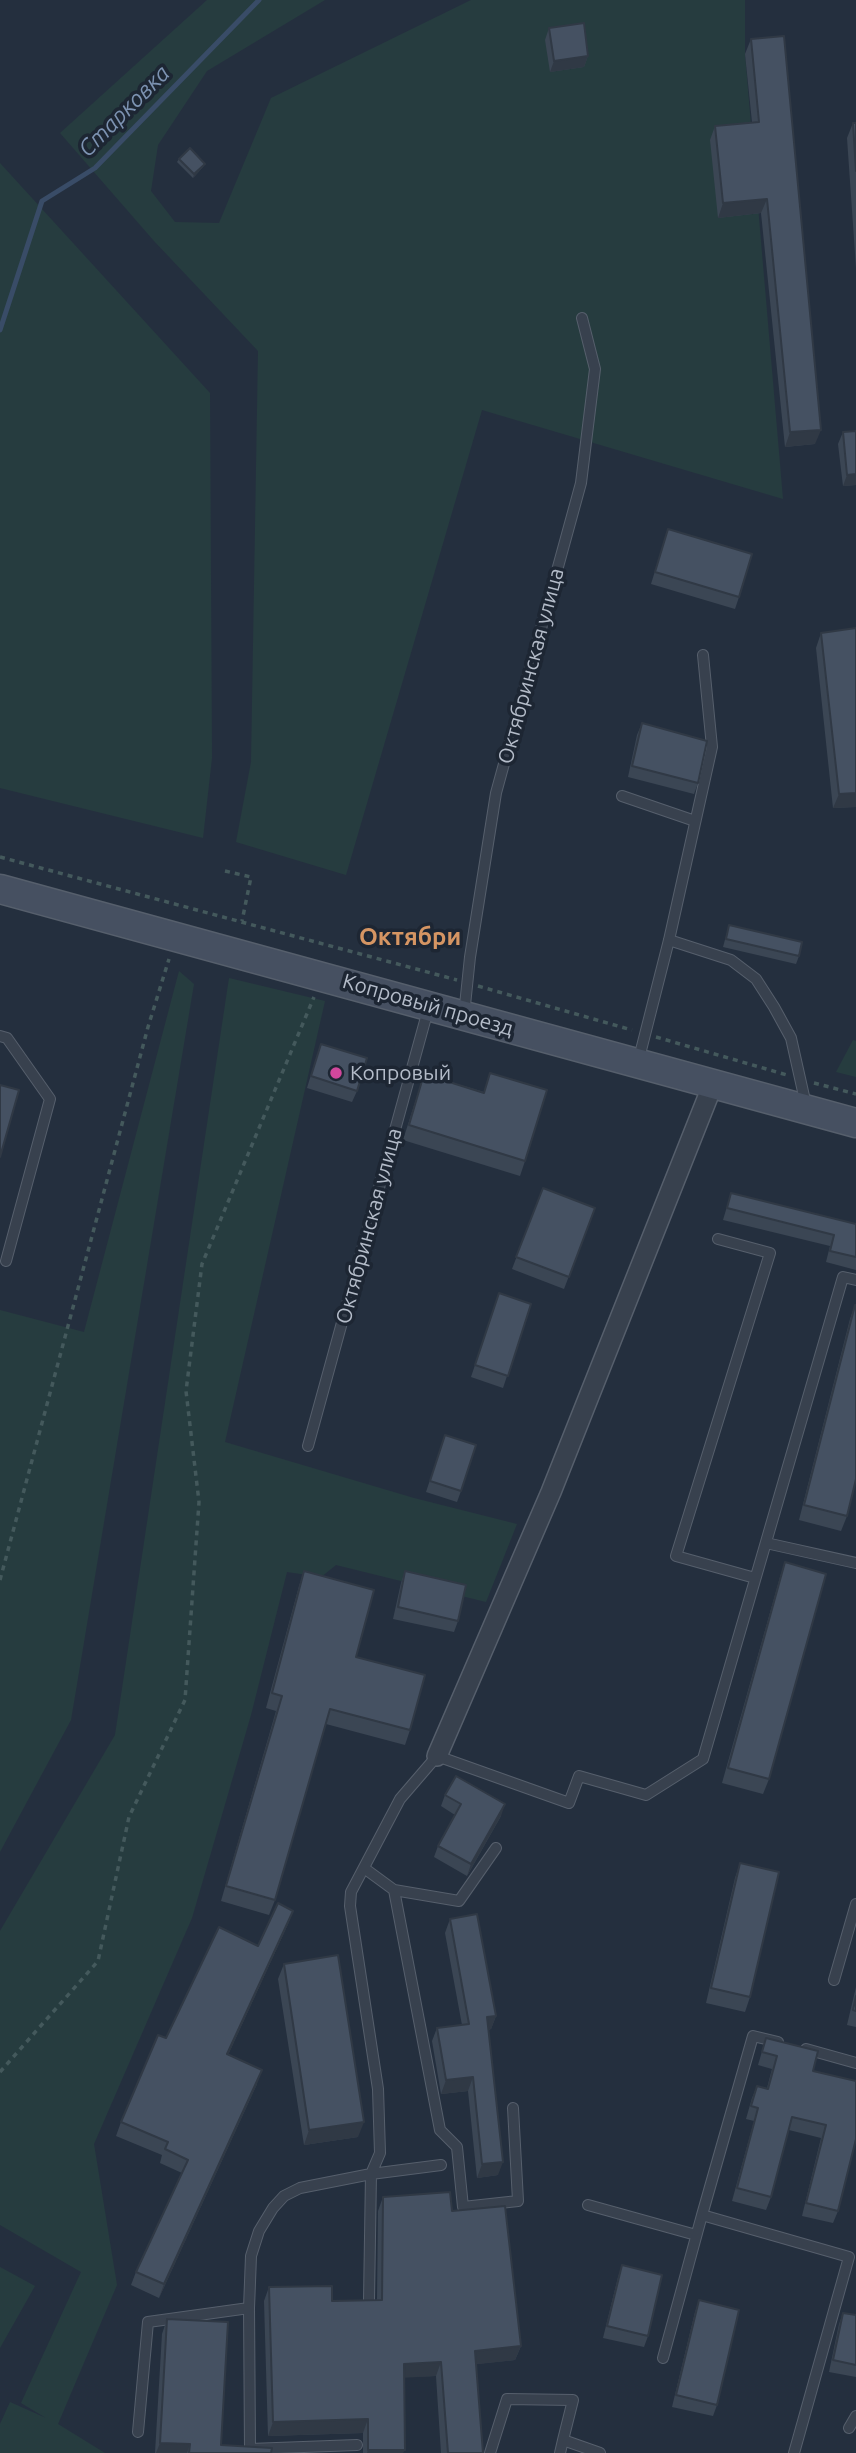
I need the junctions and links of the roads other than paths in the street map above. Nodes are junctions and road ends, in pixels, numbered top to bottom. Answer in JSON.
{"nodes":[{"id":1,"x":582,"y":318,"type":"dead end"},
{"id":2,"x":703,"y":655,"type":"dead end"},
{"id":3,"x":622,"y":796,"type":"dead end"},
{"id":4,"x":695,"y":821,"type":"junction"},
{"id":5,"x":0,"y":889,"type":"edge"},
{"id":6,"x":669,"y":940,"type":"junction"},
{"id":7,"x":429,"y":1006,"type":"junction"},
{"id":8,"x":464,"y":1016,"type":"junction"},
{"id":9,"x":0,"y":1036,"type":"edge"},
{"id":10,"x":638,"y":1063,"type":"junction"},
{"id":11,"x":713,"y":1084,"type":"junction"},
{"id":12,"x":807,"y":1109,"type":"junction"},
{"id":13,"x":856,"y":1123,"type":"edge"},
{"id":14,"x":718,"y":1239,"type":"dead end"},
{"id":15,"x":6,"y":1261,"type":"dead end"},
{"id":16,"x":856,"y":1280,"type":"edge"},
{"id":17,"x":308,"y":1446,"type":"dead end"},
{"id":18,"x":766,"y":1543,"type":"junction"},
{"id":19,"x":856,"y":1563,"type":"edge"},
{"id":20,"x":755,"y":1578,"type":"junction"},
{"id":21,"x":437,"y":1756,"type":"junction"},
{"id":22,"x":496,"y":1848,"type":"dead end"},
{"id":23,"x":364,"y":1868,"type":"junction"},
{"id":24,"x":394,"y":1889,"type":"junction"},
{"id":25,"x":856,"y":1904,"type":"edge"},
{"id":26,"x":834,"y":1980,"type":"dead end"},
{"id":27,"x":856,"y":2063,"type":"edge"},
{"id":28,"x":513,"y":2109,"type":"dead end"},
{"id":29,"x":441,"y":2165,"type":"dead end"},
{"id":30,"x":371,"y":2174,"type":"junction"},
{"id":31,"x":588,"y":2205,"type":"dead end"},
{"id":32,"x":702,"y":2215,"type":"junction"},
{"id":33,"x":696,"y":2235,"type":"junction"},
{"id":34,"x":369,"y":2300,"type":"edge"},
{"id":35,"x":249,"y":2308,"type":"junction"},
{"id":36,"x":663,"y":2358,"type":"dead end"},
{"id":37,"x":856,"y":2416,"type":"edge"},
{"id":38,"x":849,"y":2428,"type":"dead end"},
{"id":39,"x":138,"y":2432,"type":"dead end"},
{"id":40,"x":563,"y":2440,"type":"junction"},
{"id":41,"x":357,"y":2445,"type":"dead end"},
{"id":42,"x":490,"y":2453,"type":"edge"},
{"id":43,"x":560,"y":2453,"type":"edge"},
{"id":44,"x":600,"y":2453,"type":"edge"},
{"id":45,"x":794,"y":2453,"type":"edge"}],
"edges":[{"from":1,"to":8,"type":"lane","name":"Октябринская улица"},
{"from":2,"to":4,"type":"lane"},
{"from":3,"to":4,"type":"lane"},
{"from":4,"to":6,"type":"lane"},
{"from":5,"to":7,"type":"main road","name":"Копровый проезд"},
{"from":6,"to":10,"type":"lane"},
{"from":6,"to":12,"type":"lane"},
{"from":7,"to":8,"type":"main road","name":"Копровый проезд"},
{"from":7,"to":17,"type":"lane","name":"Октябринская улица"},
{"from":8,"to":10,"type":"main road","name":"Копровый проезд"},
{"from":9,"to":15,"type":"lane"},
{"from":10,"to":11,"type":"main road","name":"Копровый проезд"},
{"from":11,"to":12,"type":"main road","name":"Копровый проезд"},
{"from":11,"to":21,"type":"street"},
{"from":12,"to":13,"type":"main road","name":"Копровый проезд"},
{"from":14,"to":20,"type":"lane"},
{"from":16,"to":18,"type":"lane"},
{"from":18,"to":19,"type":"lane"},
{"from":18,"to":20,"type":"lane"},
{"from":20,"to":21,"type":"lane"},
{"from":21,"to":23,"type":"lane"},
{"from":22,"to":24,"type":"lane"},
{"from":23,"to":24,"type":"lane"},
{"from":23,"to":30,"type":"lane"},
{"from":24,"to":28,"type":"lane"},
{"from":25,"to":26,"type":"lane"},
{"from":27,"to":32,"type":"lane"},
{"from":29,"to":30,"type":"lane"},
{"from":30,"to":34,"type":"lane"},
{"from":30,"to":35,"type":"lane"},
{"from":31,"to":33,"type":"lane"},
{"from":32,"to":33,"type":"lane"},
{"from":32,"to":45,"type":"lane"},
{"from":33,"to":36,"type":"lane"},
{"from":35,"to":39,"type":"lane"},
{"from":35,"to":41,"type":"lane"},
{"from":37,"to":38,"type":"lane"},
{"from":40,"to":42,"type":"lane"},
{"from":40,"to":43,"type":"lane"},
{"from":40,"to":44,"type":"lane"}]}
